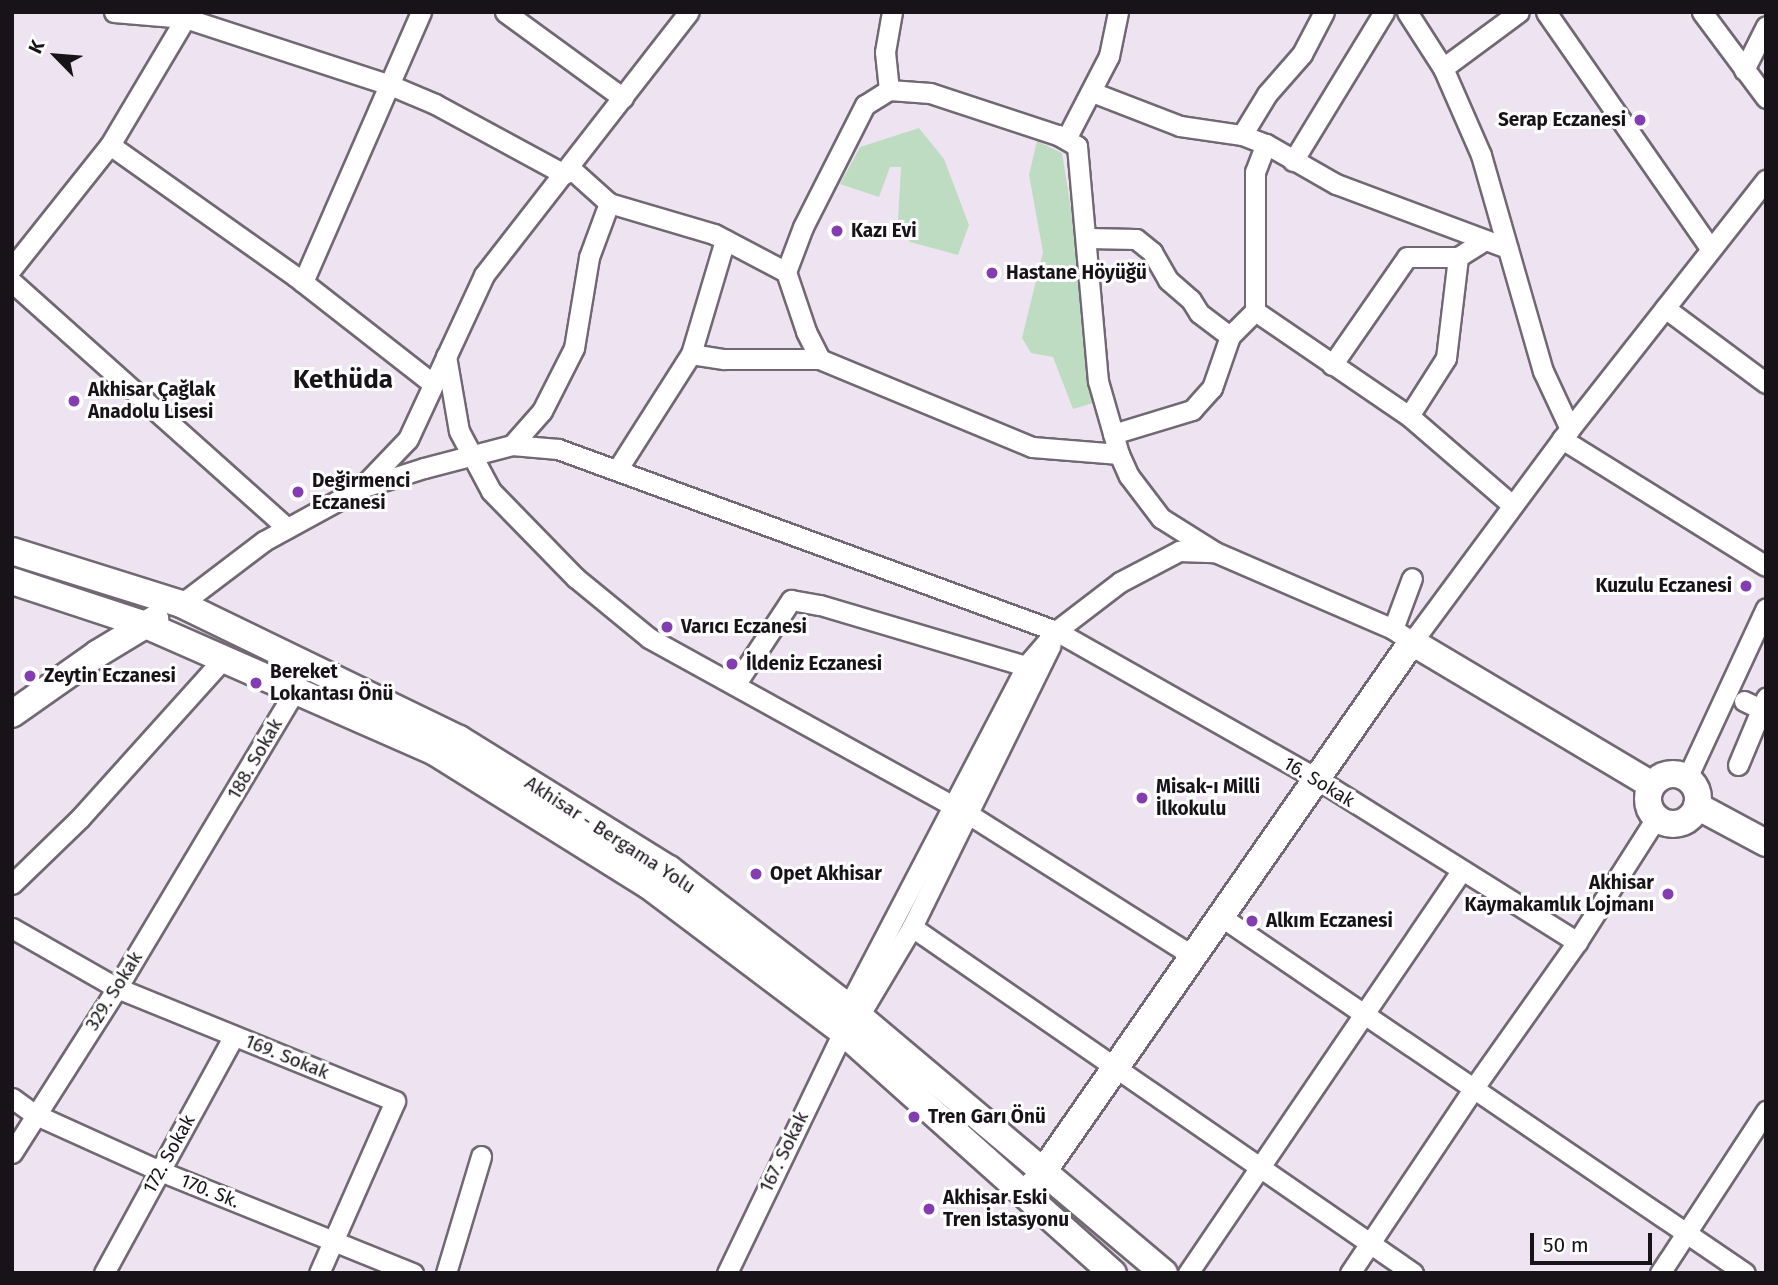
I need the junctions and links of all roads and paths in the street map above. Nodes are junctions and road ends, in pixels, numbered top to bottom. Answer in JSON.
{"nodes":[{"id":1,"x":114,"y":12,"type":"edge"},
{"id":2,"x":421,"y":12,"type":"edge"},
{"id":3,"x":505,"y":12,"type":"edge"},
{"id":4,"x":689,"y":12,"type":"edge"},
{"id":5,"x":892,"y":12,"type":"edge"},
{"id":6,"x":1118,"y":12,"type":"edge"},
{"id":7,"x":1324,"y":12,"type":"edge"},
{"id":8,"x":1384,"y":12,"type":"edge"},
{"id":9,"x":1407,"y":12,"type":"edge"},
{"id":10,"x":1519,"y":12,"type":"edge"},
{"id":11,"x":1546,"y":12,"type":"edge"},
{"id":12,"x":1702,"y":12,"type":"edge"},
{"id":13,"x":187,"y":14,"type":"edge"},
{"id":14,"x":1766,"y":26,"type":"edge"},
{"id":15,"x":1443,"y":68,"type":"junction"},
{"id":16,"x":1744,"y":70,"type":"junction"},
{"id":17,"x":390,"y":85,"type":"junction"},
{"id":18,"x":889,"y":90,"type":"junction"},
{"id":19,"x":1092,"y":92,"type":"junction"},
{"id":20,"x":623,"y":98,"type":"junction"},
{"id":21,"x":1766,"y":98,"type":"edge"},
{"id":22,"x":1242,"y":135,"type":"junction"},
{"id":23,"x":1066,"y":139,"type":"junction"},
{"id":24,"x":1266,"y":144,"type":"junction"},
{"id":25,"x":110,"y":145,"type":"junction"},
{"id":26,"x":1293,"y":161,"type":"junction"},
{"id":27,"x":567,"y":171,"type":"junction"},
{"id":28,"x":1766,"y":180,"type":"edge"},
{"id":29,"x":609,"y":203,"type":"junction"},
{"id":30,"x":1088,"y":238,"type":"junction"},
{"id":31,"x":726,"y":240,"type":"junction"},
{"id":32,"x":1485,"y":240,"type":"junction"},
{"id":33,"x":1507,"y":248,"type":"junction"},
{"id":34,"x":1711,"y":249,"type":"junction"},
{"id":35,"x":1458,"y":257,"type":"junction"},
{"id":36,"x":12,"y":268,"type":"edge"},
{"id":37,"x":786,"y":272,"type":"junction"},
{"id":38,"x":12,"y":282,"type":"edge"},
{"id":39,"x":303,"y":282,"type":"junction"},
{"id":40,"x":1665,"y":308,"type":"junction"},
{"id":41,"x":1255,"y":311,"type":"junction"},
{"id":42,"x":1230,"y":336,"type":"junction"},
{"id":43,"x":691,"y":354,"type":"junction"},
{"id":44,"x":446,"y":356,"type":"junction"},
{"id":45,"x":820,"y":359,"type":"junction"},
{"id":46,"x":1332,"y":365,"type":"junction"},
{"id":47,"x":1766,"y":383,"type":"edge"},
{"id":48,"x":433,"y":384,"type":"junction"},
{"id":49,"x":1409,"y":416,"type":"junction"},
{"id":50,"x":1113,"y":434,"type":"junction"},
{"id":51,"x":1566,"y":434,"type":"junction"},
{"id":52,"x":512,"y":445,"type":"junction"},
{"id":53,"x":1119,"y":454,"type":"junction"},
{"id":54,"x":473,"y":458,"type":"junction"},
{"id":55,"x":617,"y":470,"type":"junction"},
{"id":56,"x":361,"y":488,"type":"junction"},
{"id":57,"x":1512,"y":505,"type":"junction"},
{"id":58,"x":287,"y":528,"type":"junction"},
{"id":59,"x":12,"y":551,"type":"edge"},
{"id":60,"x":1215,"y":552,"type":"junction"},
{"id":61,"x":1766,"y":566,"type":"edge"},
{"id":62,"x":1412,"y":578,"type":"dead end"},
{"id":63,"x":12,"y":581,"type":"edge"},
{"id":64,"x":180,"y":604,"type":"junction"},
{"id":65,"x":1766,"y":608,"type":"edge"},
{"id":66,"x":146,"y":625,"type":"junction"},
{"id":67,"x":1056,"y":631,"type":"junction"},
{"id":68,"x":1403,"y":635,"type":"junction"},
{"id":69,"x":224,"y":657,"type":"junction"},
{"id":70,"x":1026,"y":666,"type":"junction"},
{"id":71,"x":735,"y":685,"type":"junction"},
{"id":72,"x":296,"y":690,"type":"junction"},
{"id":73,"x":1757,"y":702,"type":"edge"},
{"id":74,"x":12,"y":714,"type":"edge"},
{"id":75,"x":1738,"y":765,"type":"dead end"},
{"id":76,"x":1687,"y":778,"type":"junction"},
{"id":77,"x":1319,"y":780,"type":"junction"},
{"id":78,"x":1652,"y":785,"type":"junction"},
{"id":79,"x":1697,"y":806,"type":"junction"},
{"id":80,"x":962,"y":810,"type":"junction"},
{"id":81,"x":1656,"y":818,"type":"junction"},
{"id":82,"x":215,"y":828,"type":"joint"},
{"id":83,"x":1766,"y":843,"type":"edge"},
{"id":84,"x":1461,"y":872,"type":"junction"},
{"id":85,"x":12,"y":884,"type":"edge"},
{"id":86,"x":1223,"y":918,"type":"junction"},
{"id":87,"x":912,"y":927,"type":"junction"},
{"id":88,"x":12,"y":928,"type":"edge"},
{"id":89,"x":1577,"y":942,"type":"junction"},
{"id":90,"x":1195,"y":957,"type":"junction"},
{"id":91,"x":117,"y":988,"type":"junction"},
{"id":92,"x":1364,"y":1014,"type":"junction"},
{"id":93,"x":850,"y":1018,"type":"junction"},
{"id":94,"x":234,"y":1036,"type":"junction"},
{"id":95,"x":1118,"y":1068,"type":"junction"},
{"id":96,"x":1473,"y":1088,"type":"junction"},
{"id":97,"x":12,"y":1098,"type":"edge"},
{"id":98,"x":1766,"y":1111,"type":"edge"},
{"id":99,"x":34,"y":1114,"type":"junction"},
{"id":100,"x":12,"y":1153,"type":"edge"},
{"id":101,"x":481,"y":1156,"type":"dead end"},
{"id":102,"x":1260,"y":1166,"type":"junction"},
{"id":103,"x":160,"y":1171,"type":"junction"},
{"id":104,"x":1044,"y":1173,"type":"junction"},
{"id":105,"x":1026,"y":1195,"type":"junction"},
{"id":106,"x":1686,"y":1234,"type":"junction"},
{"id":107,"x":334,"y":1240,"type":"junction"},
{"id":108,"x":1369,"y":1242,"type":"junction"},
{"id":109,"x":104,"y":1273,"type":"edge"},
{"id":110,"x":319,"y":1273,"type":"edge"},
{"id":111,"x":413,"y":1273,"type":"edge"},
{"id":112,"x":446,"y":1273,"type":"edge"},
{"id":113,"x":727,"y":1273,"type":"edge"},
{"id":114,"x":1113,"y":1273,"type":"edge"},
{"id":115,"x":1164,"y":1273,"type":"edge"},
{"id":116,"x":1188,"y":1273,"type":"edge"},
{"id":117,"x":1350,"y":1273,"type":"edge"},
{"id":118,"x":1413,"y":1273,"type":"edge"},
{"id":119,"x":1660,"y":1273,"type":"edge"},
{"id":120,"x":1745,"y":1273,"type":"edge"}],
"edges":[{"from":1,"to":13,"type":"street"},
{"from":2,"to":17,"type":"street"},
{"from":3,"to":20,"type":"street"},
{"from":4,"to":20,"type":"street"},
{"from":5,"to":18,"type":"street"},
{"from":6,"to":19,"type":"street"},
{"from":7,"to":22,"type":"street"},
{"from":8,"to":26,"type":"street"},
{"from":9,"to":15,"type":"street"},
{"from":10,"to":15,"type":"street"},
{"from":11,"to":34,"type":"street"},
{"from":12,"to":16,"type":"street"},
{"from":13,"to":17,"type":"street"},
{"from":13,"to":25,"type":"street"},
{"from":14,"to":16,"type":"street"},
{"from":15,"to":33,"type":"street"},
{"from":16,"to":21,"type":"street"},
{"from":17,"to":27,"type":"street"},
{"from":17,"to":39,"type":"street"},
{"from":18,"to":23,"type":"street"},
{"from":18,"to":37,"type":"street"},
{"from":19,"to":22,"type":"street"},
{"from":19,"to":23,"type":"street"},
{"from":20,"to":27,"type":"street"},
{"from":22,"to":24,"type":"street"},
{"from":23,"to":30,"type":"street"},
{"from":24,"to":26,"type":"street"},
{"from":24,"to":41,"type":"street"},
{"from":25,"to":36,"type":"street"},
{"from":25,"to":39,"type":"street"},
{"from":26,"to":32,"type":"street"},
{"from":27,"to":29,"type":"street"},
{"from":27,"to":44,"type":"street"},
{"from":28,"to":34,"type":"street"},
{"from":29,"to":31,"type":"street"},
{"from":29,"to":52,"type":"street"},
{"from":30,"to":42,"type":"street"},
{"from":30,"to":50,"type":"street"},
{"from":31,"to":37,"type":"street"},
{"from":31,"to":43,"type":"street"},
{"from":32,"to":33,"type":"street"},
{"from":32,"to":35,"type":"street"},
{"from":33,"to":51,"type":"street"},
{"from":34,"to":40,"type":"street"},
{"from":35,"to":46,"type":"street"},
{"from":35,"to":49,"type":"street"},
{"from":37,"to":45,"type":"street"},
{"from":38,"to":58,"type":"street"},
{"from":39,"to":48,"type":"street"},
{"from":40,"to":47,"type":"street"},
{"from":40,"to":51,"type":"street"},
{"from":41,"to":42,"type":"street"},
{"from":41,"to":46,"type":"street"},
{"from":42,"to":50,"type":"street"},
{"from":43,"to":45,"type":"street"},
{"from":43,"to":55,"type":"street"},
{"from":44,"to":48,"type":"street"},
{"from":44,"to":54,"type":"street"},
{"from":45,"to":53,"type":"street"},
{"from":46,"to":49,"type":"street"},
{"from":48,"to":56,"type":"street"},
{"from":49,"to":57,"type":"street"},
{"from":50,"to":53,"type":"street"},
{"from":51,"to":57,"type":"street"},
{"from":51,"to":61,"type":"street"},
{"from":52,"to":54,"type":"street"},
{"from":52,"to":55,"type":"street","name":"16. Sokak"},
{"from":53,"to":60,"type":"street"},
{"from":54,"to":56,"type":"street"},
{"from":54,"to":71,"type":"street"},
{"from":55,"to":67,"type":"street","name":"16. Sokak"},
{"from":56,"to":58,"type":"street"},
{"from":57,"to":68,"type":"street"},
{"from":58,"to":64,"type":"street"},
{"from":59,"to":64,"type":"main road","name":"Akhisar - Bergama Yolu"},
{"from":60,"to":67,"type":"street"},
{"from":60,"to":68,"type":"street"},
{"from":62,"to":68,"type":"street"},
{"from":63,"to":66,"type":"main road","name":"Akhisar - Bergama Yolu"},
{"from":64,"to":66,"type":"main road"},
{"from":64,"to":93,"type":"main road","name":"Akhisar - Bergama Yolu"},
{"from":65,"to":76,"type":"street"},
{"from":66,"to":69,"type":"main road","name":"Akhisar - Bergama Yolu"},
{"from":66,"to":74,"type":"main road"},
{"from":67,"to":70,"type":"street"},
{"from":67,"to":77,"type":"street","name":"16. Sokak"},
{"from":67,"to":80,"type":"street"},
{"from":68,"to":77,"type":"main road"},
{"from":68,"to":78,"type":"main road"},
{"from":69,"to":72,"type":"main road","name":"Akhisar - Bergama Yolu"},
{"from":69,"to":85,"type":"street"},
{"from":70,"to":71,"type":"street"},
{"from":70,"to":80,"type":"street"},
{"from":71,"to":80,"type":"street"},
{"from":72,"to":82,"type":"street","name":"188. Sokak"},
{"from":72,"to":93,"type":"main road","name":"Akhisar - Bergama Yolu"},
{"from":73,"to":75,"type":"street"},
{"from":76,"to":78,"type":"main road"},
{"from":76,"to":79,"type":"main road"},
{"from":77,"to":84,"type":"street","name":"16. Sokak"},
{"from":77,"to":86,"type":"main road"},
{"from":78,"to":81,"type":"main road"},
{"from":79,"to":81,"type":"main road"},
{"from":79,"to":83,"type":"main road"},
{"from":80,"to":87,"type":"street"},
{"from":80,"to":90,"type":"street"},
{"from":80,"to":93,"type":"street"},
{"from":81,"to":89,"type":"street"},
{"from":82,"to":91,"type":"street","name":"329. Sokak"},
{"from":84,"to":89,"type":"street","name":"16. Sokak"},
{"from":84,"to":92,"type":"street"},
{"from":86,"to":90,"type":"main road"},
{"from":86,"to":92,"type":"street"},
{"from":87,"to":93,"type":"street"},
{"from":87,"to":95,"type":"street"},
{"from":88,"to":91,"type":"street","name":"169. Sokak"},
{"from":89,"to":96,"type":"street"},
{"from":90,"to":95,"type":"main road"},
{"from":91,"to":94,"type":"street","name":"169. Sokak"},
{"from":91,"to":99,"type":"street","name":"329. Sokak"},
{"from":92,"to":96,"type":"street"},
{"from":92,"to":102,"type":"street"},
{"from":93,"to":104,"type":"main road","name":"Akhisar - Bergama Yolu"},
{"from":93,"to":105,"type":"main road","name":"Akhisar - Bergama Yolu"},
{"from":93,"to":113,"type":"street","name":"167. Sokak"},
{"from":94,"to":103,"type":"street","name":"172. Sokak"},
{"from":94,"to":107,"type":"street","name":"169. Sokak"},
{"from":95,"to":102,"type":"street"},
{"from":95,"to":104,"type":"main road"},
{"from":96,"to":106,"type":"street"},
{"from":96,"to":108,"type":"street"},
{"from":97,"to":99,"type":"street","name":"170. Sk."},
{"from":98,"to":106,"type":"street"},
{"from":99,"to":100,"type":"street","name":"329. Sokak"},
{"from":99,"to":103,"type":"street","name":"170. Sk."},
{"from":101,"to":112,"type":"street"},
{"from":102,"to":108,"type":"street"},
{"from":102,"to":116,"type":"street"},
{"from":103,"to":107,"type":"street","name":"170. Sk."},
{"from":103,"to":109,"type":"street","name":"172. Sokak"},
{"from":104,"to":105,"type":"main road"},
{"from":104,"to":115,"type":"main road","name":"Akhisar - Bergama Yolu"},
{"from":105,"to":114,"type":"main road","name":"Akhisar - Bergama Yolu"},
{"from":106,"to":119,"type":"street"},
{"from":106,"to":120,"type":"street"},
{"from":107,"to":110,"type":"street","name":"169. Sokak"},
{"from":107,"to":111,"type":"street","name":"170. Sk."},
{"from":108,"to":117,"type":"street"},
{"from":108,"to":118,"type":"street"}]}
